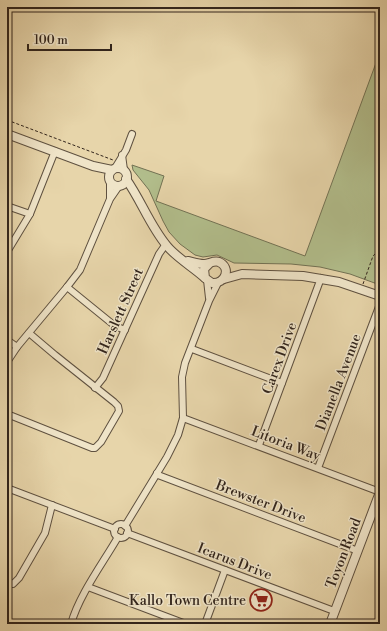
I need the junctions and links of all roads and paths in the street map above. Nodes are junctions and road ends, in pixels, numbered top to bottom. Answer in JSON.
{"nodes":[{"id":1,"x":7,"y":120,"type":"edge"},
{"id":2,"x":7,"y":134,"type":"edge"},
{"id":3,"x":132,"y":134,"type":"dead end"},
{"id":4,"x":55,"y":151,"type":"junction"},
{"id":5,"x":122,"y":155,"type":"junction"},
{"id":6,"x":93,"y":166,"type":"junction"},
{"id":7,"x":115,"y":167,"type":"junction"},
{"id":8,"x":124,"y":170,"type":"junction"},
{"id":9,"x":109,"y":180,"type":"junction"},
{"id":10,"x":122,"y":183,"type":"junction"},
{"id":11,"x":110,"y":199,"type":"junction"},
{"id":12,"x":7,"y":206,"type":"edge"},
{"id":13,"x":30,"y":214,"type":"junction"},
{"id":14,"x":166,"y":244,"type":"junction"},
{"id":15,"x":380,"y":249,"type":"edge"},
{"id":16,"x":7,"y":252,"type":"edge"},
{"id":17,"x":183,"y":260,"type":"junction"},
{"id":18,"x":210,"y":263,"type":"junction"},
{"id":19,"x":224,"y":267,"type":"junction"},
{"id":20,"x":242,"y":274,"type":"junction"},
{"id":21,"x":321,"y":278,"type":"junction"},
{"id":22,"x":206,"y":279,"type":"junction"},
{"id":23,"x":221,"y":281,"type":"junction"},
{"id":24,"x":67,"y":287,"type":"junction"},
{"id":25,"x":361,"y":290,"type":"junction"},
{"id":26,"x":380,"y":296,"type":"edge"},
{"id":27,"x":209,"y":302,"type":"junction"},
{"id":28,"x":380,"y":304,"type":"edge"},
{"id":29,"x":125,"y":330,"type":"junction"},
{"id":30,"x":29,"y":333,"type":"junction"},
{"id":31,"x":7,"y":340,"type":"edge"},
{"id":32,"x":17,"y":348,"type":"junction"},
{"id":33,"x":192,"y":349,"type":"junction"},
{"id":34,"x":7,"y":362,"type":"edge"},
{"id":35,"x":282,"y":383,"type":"junction"},
{"id":36,"x":95,"y":388,"type":"junction"},
{"id":37,"x":7,"y":414,"type":"edge"},
{"id":38,"x":183,"y":418,"type":"junction"},
{"id":39,"x":259,"y":446,"type":"junction"},
{"id":40,"x":318,"y":468,"type":"junction"},
{"id":41,"x":157,"y":473,"type":"junction"},
{"id":42,"x":7,"y":488,"type":"edge"},
{"id":43,"x":380,"y":492,"type":"edge"},
{"id":44,"x":52,"y":505,"type":"junction"},
{"id":45,"x":125,"y":526,"type":"junction"},
{"id":46,"x":115,"y":529,"type":"junction"},
{"id":47,"x":127,"y":533,"type":"junction"},
{"id":48,"x":118,"y":537,"type":"junction"},
{"id":49,"x":358,"y":551,"type":"junction"},
{"id":50,"x":225,"y":570,"type":"junction"},
{"id":51,"x":7,"y":583,"type":"edge"},
{"id":52,"x":88,"y":587,"type":"junction"},
{"id":53,"x":380,"y":608,"type":"edge"},
{"id":54,"x":334,"y":611,"type":"junction"},
{"id":55,"x":377,"y":614,"type":"junction"},
{"id":56,"x":380,"y":615,"type":"edge"},
{"id":57,"x":71,"y":624,"type":"edge"},
{"id":58,"x":186,"y":624,"type":"edge"},
{"id":59,"x":205,"y":624,"type":"edge"},
{"id":60,"x":330,"y":624,"type":"edge"},
{"id":61,"x":374,"y":624,"type":"edge"}],
"edges":[{"from":1,"to":7,"type":"path"},
{"from":2,"to":4,"type":"street"},
{"from":3,"to":5,"type":"street"},
{"from":4,"to":6,"type":"street"},
{"from":4,"to":13,"type":"street"},
{"from":5,"to":7,"type":"street"},
{"from":5,"to":8,"type":"street"},
{"from":6,"to":7,"type":"street"},
{"from":6,"to":9,"type":"street"},
{"from":7,"to":8,"type":"street"},
{"from":7,"to":9,"type":"street"},
{"from":8,"to":10,"type":"street"},
{"from":9,"to":10,"type":"street"},
{"from":9,"to":11,"type":"street"},
{"from":10,"to":11,"type":"street"},
{"from":10,"to":14,"type":"street"},
{"from":11,"to":24,"type":"street"},
{"from":12,"to":13,"type":"street"},
{"from":13,"to":16,"type":"street"},
{"from":14,"to":17,"type":"street"},
{"from":14,"to":29,"type":"street","name":"Harslett Street"},
{"from":15,"to":25,"type":"path"},
{"from":17,"to":18,"type":"street"},
{"from":17,"to":22,"type":"street"},
{"from":18,"to":19,"type":"street"},
{"from":18,"to":22,"type":"street"},
{"from":19,"to":20,"type":"street"},
{"from":19,"to":23,"type":"street"},
{"from":20,"to":21,"type":"street"},
{"from":20,"to":23,"type":"street"},
{"from":21,"to":25,"type":"street"},
{"from":21,"to":35,"type":"street","name":"Carex Drive"},
{"from":22,"to":23,"type":"street"},
{"from":22,"to":27,"type":"street"},
{"from":23,"to":27,"type":"street"},
{"from":24,"to":29,"type":"street"},
{"from":24,"to":30,"type":"street"},
{"from":25,"to":26,"type":"street"},
{"from":27,"to":33,"type":"street"},
{"from":28,"to":40,"type":"street","name":"Dianella Avenue"},
{"from":29,"to":36,"type":"street","name":"Harslett Street"},
{"from":30,"to":32,"type":"street"},
{"from":30,"to":36,"type":"street"},
{"from":31,"to":32,"type":"street"},
{"from":32,"to":34,"type":"street"},
{"from":33,"to":35,"type":"street"},
{"from":33,"to":38,"type":"street"},
{"from":35,"to":39,"type":"street","name":"Carex Drive"},
{"from":36,"to":37,"type":"street"},
{"from":38,"to":39,"type":"street","name":"Litoria Way"},
{"from":38,"to":41,"type":"street"},
{"from":39,"to":40,"type":"street","name":"Litoria Way"},
{"from":40,"to":43,"type":"street","name":"Litoria Way"},
{"from":41,"to":45,"type":"street"},
{"from":41,"to":49,"type":"street","name":"Brewster Drive"},
{"from":42,"to":44,"type":"street"},
{"from":43,"to":49,"type":"street","name":"Toyon Road"},
{"from":44,"to":46,"type":"street"},
{"from":44,"to":51,"type":"street"},
{"from":45,"to":46,"type":"street"},
{"from":45,"to":47,"type":"street"},
{"from":46,"to":48,"type":"street"},
{"from":47,"to":48,"type":"street"},
{"from":47,"to":50,"type":"street","name":"Icarus Drive"},
{"from":48,"to":52,"type":"street"},
{"from":49,"to":54,"type":"street","name":"Toyon Road"},
{"from":50,"to":54,"type":"street","name":"Icarus Drive"},
{"from":50,"to":59,"type":"street"},
{"from":52,"to":57,"type":"street"},
{"from":52,"to":58,"type":"street"},
{"from":53,"to":55,"type":"path"},
{"from":54,"to":60,"type":"street","name":"Toyon Road"},
{"from":55,"to":56,"type":"path"},
{"from":55,"to":61,"type":"path"}]}
